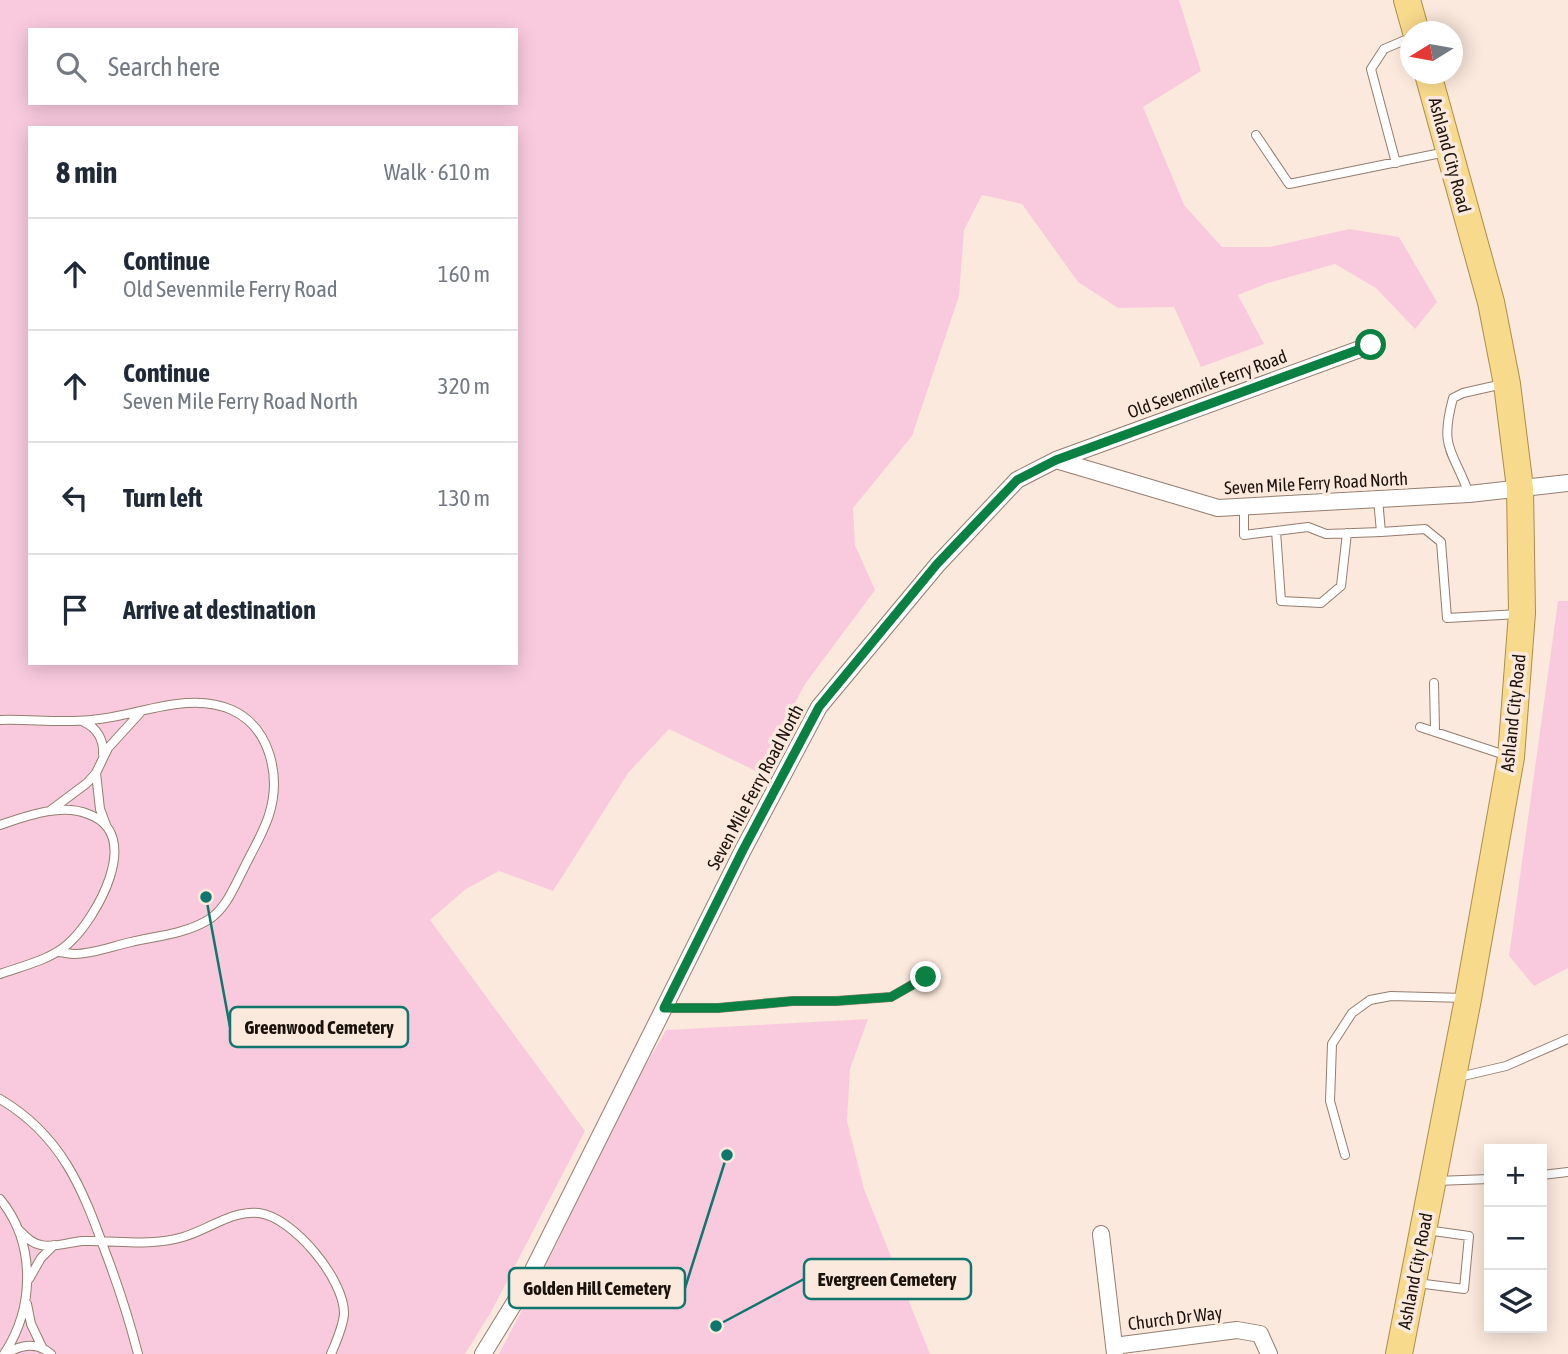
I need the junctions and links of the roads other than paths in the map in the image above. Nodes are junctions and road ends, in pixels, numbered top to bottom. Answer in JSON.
{"nodes":[{"id":1,"x":1407,"y":0,"type":"edge"},
{"id":2,"x":1413,"y":21,"type":"edge"},
{"id":3,"x":1400,"y":42,"type":"edge"},
{"id":4,"x":1431,"y":84,"type":"edge"},
{"id":5,"x":1256,"y":135,"type":"dead end"},
{"id":6,"x":1449,"y":151,"type":"junction"},
{"id":7,"x":1396,"y":163,"type":"junction"},
{"id":8,"x":1371,"y":345,"type":"dead end"},
{"id":9,"x":1507,"y":384,"type":"junction"},
{"id":10,"x":1056,"y":460,"type":"junction"},
{"id":11,"x":1568,"y":483,"type":"edge"},
{"id":12,"x":1520,"y":488,"type":"junction"},
{"id":13,"x":1469,"y":494,"type":"junction"},
{"id":14,"x":1378,"y":499,"type":"junction"},
{"id":15,"x":1244,"y":507,"type":"junction"},
{"id":16,"x":1276,"y":531,"type":"junction"},
{"id":17,"x":1381,"y":532,"type":"junction"},
{"id":18,"x":1347,"y":533,"type":"junction"},
{"id":19,"x":1522,"y":613,"type":"junction"},
{"id":20,"x":1434,"y":683,"type":"dead end"},
{"id":21,"x":140,"y":713,"type":"junction"},
{"id":22,"x":0,"y":720,"type":"edge"},
{"id":23,"x":82,"y":721,"type":"junction"},
{"id":24,"x":1420,"y":727,"type":"dead end"},
{"id":25,"x":1435,"y":730,"type":"junction"},
{"id":26,"x":1511,"y":757,"type":"junction"},
{"id":27,"x":102,"y":760,"type":"junction"},
{"id":28,"x":96,"y":774,"type":"junction"},
{"id":29,"x":48,"y":812,"type":"junction"},
{"id":30,"x":0,"y":825,"type":"edge"},
{"id":31,"x":107,"y":826,"type":"junction"},
{"id":32,"x":58,"y":951,"type":"junction"},
{"id":33,"x":0,"y":974,"type":"edge"},
{"id":34,"x":926,"y":977,"type":"dead end"},
{"id":35,"x":1468,"y":999,"type":"junction"},
{"id":36,"x":664,"y":1008,"type":"junction"},
{"id":37,"x":1568,"y":1039,"type":"edge"},
{"id":38,"x":1453,"y":1078,"type":"junction"},
{"id":39,"x":0,"y":1099,"type":"edge"},
{"id":40,"x":1345,"y":1155,"type":"dead end"},
{"id":41,"x":1568,"y":1172,"type":"edge"},
{"id":42,"x":1547,"y":1174,"type":"edge"},
{"id":43,"x":1484,"y":1179,"type":"edge"},
{"id":44,"x":1433,"y":1181,"type":"junction"},
{"id":45,"x":0,"y":1199,"type":"edge"},
{"id":46,"x":19,"y":1230,"type":"junction"},
{"id":47,"x":1423,"y":1230,"type":"junction"},
{"id":48,"x":1101,"y":1234,"type":"dead end"},
{"id":49,"x":102,"y":1242,"type":"junction"},
{"id":50,"x":54,"y":1245,"type":"junction"},
{"id":51,"x":27,"y":1282,"type":"junction"},
{"id":52,"x":1413,"y":1282,"type":"junction"},
{"id":53,"x":26,"y":1299,"type":"junction"},
{"id":54,"x":42,"y":1348,"type":"junction"},
{"id":55,"x":1115,"y":1350,"type":"edge"},
{"id":56,"x":5,"y":1354,"type":"edge"},
{"id":57,"x":51,"y":1354,"type":"edge"},
{"id":58,"x":138,"y":1354,"type":"edge"},
{"id":59,"x":331,"y":1354,"type":"edge"},
{"id":60,"x":483,"y":1354,"type":"edge"},
{"id":61,"x":1269,"y":1354,"type":"edge"},
{"id":62,"x":1399,"y":1354,"type":"edge"}],
"edges":[{"from":1,"to":2,"type":"highway"},
{"from":3,"to":7,"type":"lane"},
{"from":4,"to":6,"type":"highway","name":"Ashland City Road"},
{"from":5,"to":7,"type":"lane"},
{"from":6,"to":7,"type":"lane"},
{"from":6,"to":9,"type":"highway","name":"Ashland City Road"},
{"from":8,"to":10,"type":"street","name":"Old Sevenmile Ferry Road"},
{"from":9,"to":12,"type":"highway","name":"Ashland City Road"},
{"from":9,"to":13,"type":"lane"},
{"from":10,"to":15,"type":"street","name":"Seven Mile Ferry Road North"},
{"from":10,"to":36,"type":"street","name":"Seven Mile Ferry Road North"},
{"from":11,"to":12,"type":"street","name":"Seven Mile Ferry Road North"},
{"from":12,"to":13,"type":"street","name":"Seven Mile Ferry Road North"},
{"from":12,"to":19,"type":"highway","name":"Ashland City Road"},
{"from":13,"to":14,"type":"street","name":"Seven Mile Ferry Road North"},
{"from":14,"to":15,"type":"street","name":"Seven Mile Ferry Road North"},
{"from":14,"to":17,"type":"lane"},
{"from":15,"to":16,"type":"lane"},
{"from":16,"to":18,"type":"lane"},
{"from":16,"to":18,"type":"lane"},
{"from":17,"to":18,"type":"lane"},
{"from":17,"to":19,"type":"lane"},
{"from":19,"to":26,"type":"highway","name":"Ashland City Road"},
{"from":20,"to":25,"type":"lane"},
{"from":21,"to":23,"type":"lane"},
{"from":21,"to":27,"type":"lane"},
{"from":21,"to":32,"type":"lane"},
{"from":22,"to":23,"type":"lane"},
{"from":23,"to":27,"type":"lane"},
{"from":24,"to":25,"type":"lane"},
{"from":25,"to":26,"type":"lane"},
{"from":26,"to":35,"type":"highway","name":"Ashland City Road"},
{"from":27,"to":28,"type":"lane"},
{"from":28,"to":29,"type":"lane"},
{"from":28,"to":31,"type":"lane"},
{"from":29,"to":30,"type":"lane"},
{"from":29,"to":31,"type":"lane"},
{"from":31,"to":32,"type":"lane"},
{"from":32,"to":33,"type":"lane"},
{"from":34,"to":36,"type":"lane"},
{"from":35,"to":38,"type":"highway","name":"Ashland City Road"},
{"from":35,"to":40,"type":"lane"},
{"from":36,"to":60,"type":"street","name":"Seven Mile Ferry Road North"},
{"from":37,"to":38,"type":"lane"},
{"from":38,"to":44,"type":"highway","name":"Ashland City Road"},
{"from":39,"to":49,"type":"lane"},
{"from":41,"to":42,"type":"lane"},
{"from":43,"to":44,"type":"lane"},
{"from":44,"to":47,"type":"highway","name":"Ashland City Road"},
{"from":45,"to":46,"type":"lane"},
{"from":46,"to":50,"type":"lane"},
{"from":46,"to":51,"type":"lane"},
{"from":47,"to":52,"type":"highway","name":"Ashland City Road"},
{"from":47,"to":52,"type":"lane"},
{"from":48,"to":55,"type":"street"},
{"from":49,"to":50,"type":"lane"},
{"from":49,"to":58,"type":"lane"},
{"from":49,"to":59,"type":"lane"},
{"from":50,"to":51,"type":"lane"},
{"from":51,"to":53,"type":"lane"},
{"from":52,"to":62,"type":"highway","name":"Ashland City Road"},
{"from":53,"to":54,"type":"lane"},
{"from":53,"to":56,"type":"lane"},
{"from":54,"to":56,"type":"lane"},
{"from":54,"to":57,"type":"lane"},
{"from":55,"to":61,"type":"street","name":"Church Dr Way"}]}
